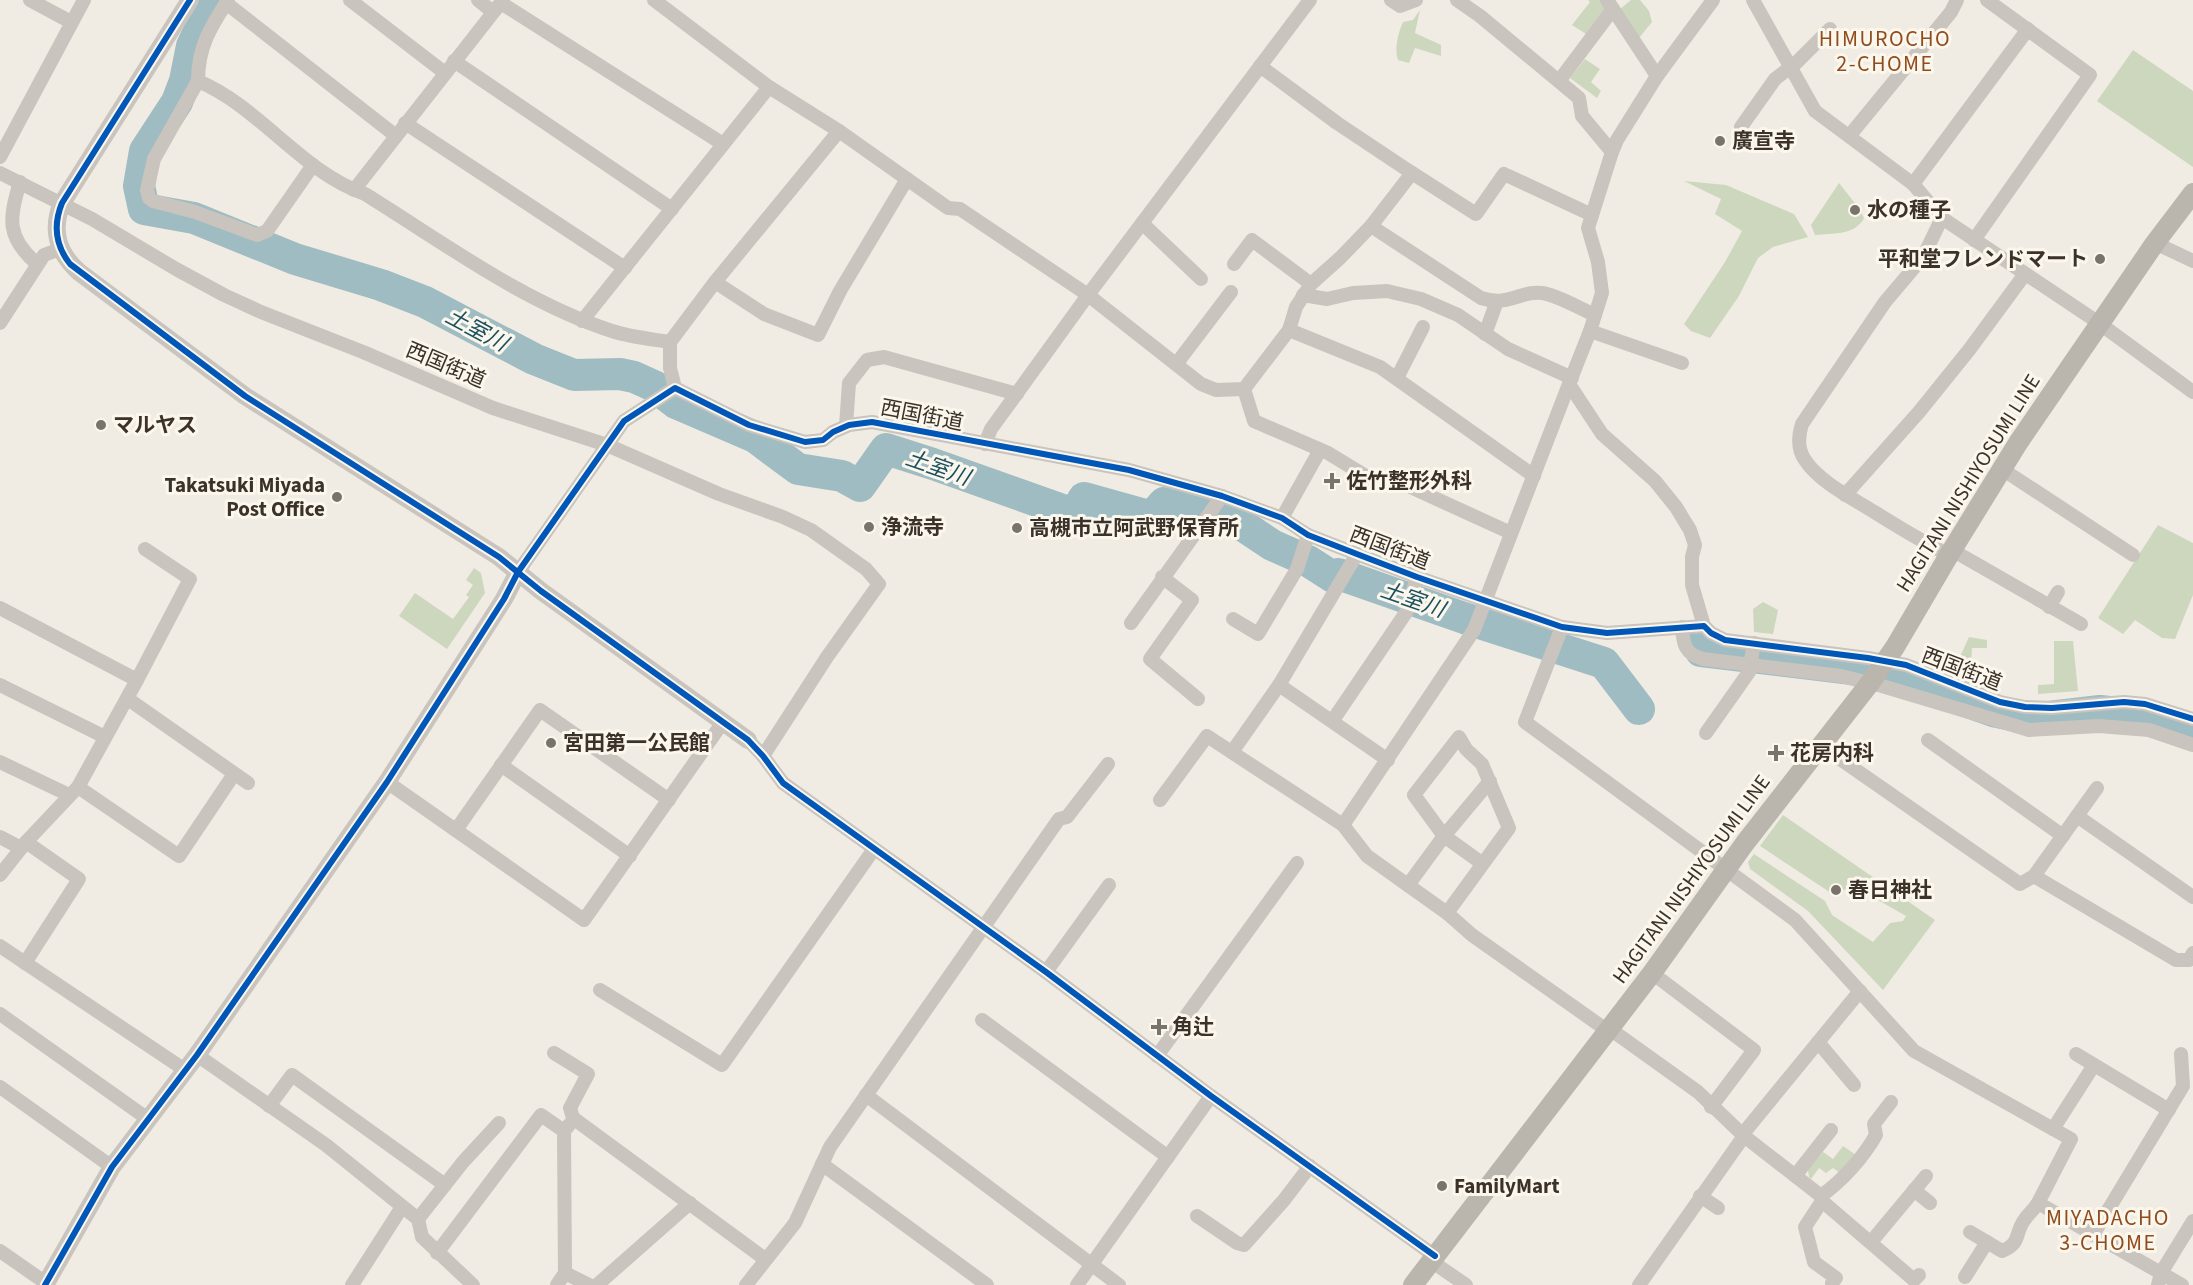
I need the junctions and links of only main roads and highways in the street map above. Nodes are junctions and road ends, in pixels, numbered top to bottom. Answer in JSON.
{"nodes":[{"id":1,"x":2193,"y":193,"type":"edge"},
{"id":2,"x":1413,"y":1285,"type":"edge"}],
"edges":[{"from":1,"to":2,"type":"main road","name":"HAGITANI NISHIYOSUMI LINE"}]}
